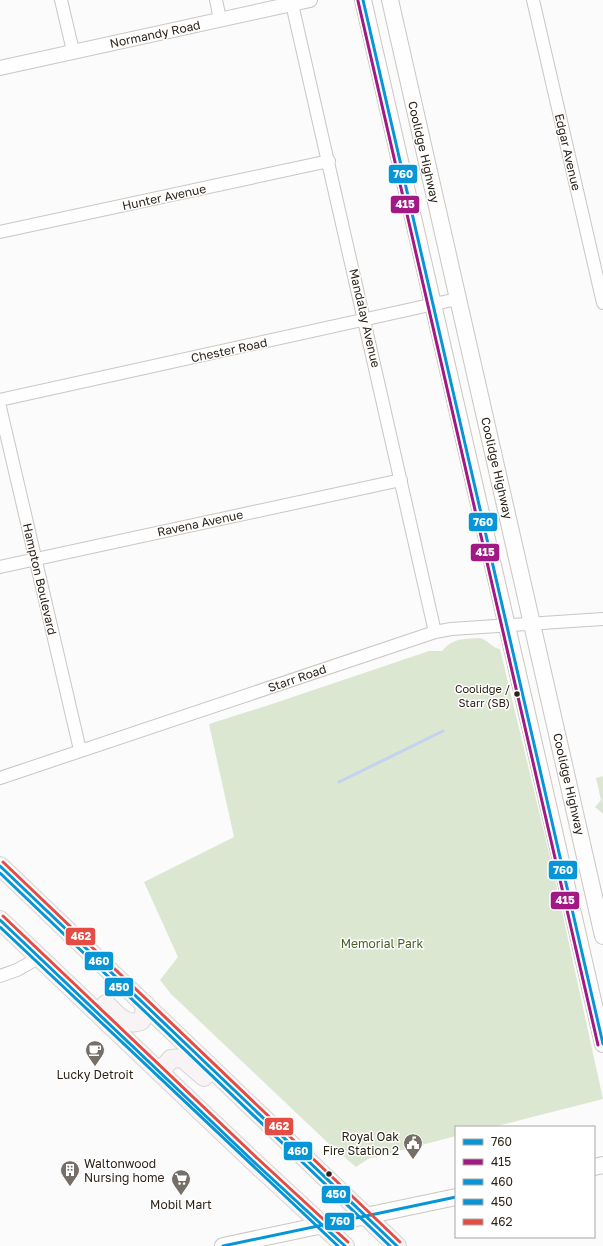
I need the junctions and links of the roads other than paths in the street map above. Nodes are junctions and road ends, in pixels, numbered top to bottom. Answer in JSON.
{"nodes":[{"id":1,"x":61,"y":0,"type":"edge"},
{"id":2,"x":216,"y":0,"type":"edge"},
{"id":3,"x":310,"y":0,"type":"edge"},
{"id":4,"x":363,"y":0,"type":"edge"},
{"id":5,"x":390,"y":0,"type":"edge"},
{"id":6,"x":533,"y":0,"type":"edge"},
{"id":7,"x":292,"y":4,"type":"junction"},
{"id":8,"x":220,"y":19,"type":"junction"},
{"id":9,"x":369,"y":26,"type":"junction"},
{"id":10,"x":398,"y":32,"type":"junction"},
{"id":11,"x":73,"y":51,"type":"junction"},
{"id":12,"x":0,"y":68,"type":"edge"},
{"id":13,"x":329,"y":161,"type":"junction"},
{"id":14,"x":0,"y":232,"type":"edge"},
{"id":15,"x":457,"y":299,"type":"junction"},
{"id":16,"x":434,"y":304,"type":"junction"},
{"id":17,"x":603,"y":304,"type":"edge"},
{"id":18,"x":365,"y":320,"type":"junction"},
{"id":19,"x":0,"y":400,"type":"edge"},
{"id":20,"x":0,"y":407,"type":"edge"},
{"id":21,"x":401,"y":480,"type":"junction"},
{"id":22,"x":516,"y":550,"type":"junction"},
{"id":23,"x":35,"y":559,"type":"junction"},
{"id":24,"x":492,"y":559,"type":"junction"},
{"id":25,"x":0,"y":567,"type":"edge"},
{"id":26,"x":603,"y":619,"type":"edge"},
{"id":27,"x":531,"y":623,"type":"junction"},
{"id":28,"x":508,"y":626,"type":"junction"},
{"id":29,"x":435,"y":632,"type":"junction"},
{"id":30,"x":80,"y":750,"type":"junction"},
{"id":31,"x":0,"y":778,"type":"edge"},
{"id":32,"x":559,"y":851,"type":"junction"},
{"id":33,"x":0,"y":866,"type":"edge"},
{"id":34,"x":0,"y":920,"type":"edge"},
{"id":35,"x":577,"y":929,"type":"junction"},
{"id":36,"x":602,"y":934,"type":"edge"},
{"id":37,"x":22,"y":940,"type":"junction"},
{"id":38,"x":40,"y":957,"type":"junction"},
{"id":39,"x":0,"y":976,"type":"edge"},
{"id":40,"x":603,"y":996,"type":"edge"},
{"id":41,"x":145,"y":1004,"type":"junction"},
{"id":42,"x":603,"y":1044,"type":"edge"},
{"id":43,"x":160,"y":1072,"type":"junction"},
{"id":44,"x":268,"y":1121,"type":"junction"},
{"id":45,"x":455,"y":1197,"type":"edge"},
{"id":46,"x":366,"y":1215,"type":"junction"},
{"id":47,"x":322,"y":1224,"type":"junction"},
{"id":48,"x":346,"y":1245,"type":"edge"},
{"id":49,"x":223,"y":1246,"type":"edge"},
{"id":50,"x":397,"y":1246,"type":"edge"}],
"edges":[{"from":1,"to":11,"type":"street"},
{"from":2,"to":8,"type":"street"},
{"from":3,"to":7,"type":"street","name":"Normandy Road"},
{"from":4,"to":9,"type":"main road","name":"Coolidge Highway"},
{"from":5,"to":10,"type":"main road","name":"Coolidge Highway"},
{"from":6,"to":17,"type":"street","name":"Edgar Avenue"},
{"from":7,"to":8,"type":"street","name":"Normandy Road"},
{"from":7,"to":13,"type":"street","name":"Mandalay Avenue"},
{"from":8,"to":11,"type":"street","name":"Normandy Road"},
{"from":9,"to":10,"type":"main road"},
{"from":9,"to":16,"type":"main road","name":"Coolidge Highway"},
{"from":10,"to":15,"type":"main road","name":"Coolidge Highway"},
{"from":11,"to":12,"type":"street","name":"Normandy Road"},
{"from":13,"to":14,"type":"street","name":"Hunter Avenue"},
{"from":13,"to":18,"type":"street","name":"Mandalay Avenue"},
{"from":15,"to":16,"type":"street","name":"Chester Road"},
{"from":15,"to":22,"type":"main road","name":"Coolidge Highway"},
{"from":16,"to":18,"type":"street","name":"Chester Road"},
{"from":16,"to":24,"type":"main road","name":"Coolidge Highway"},
{"from":18,"to":19,"type":"street","name":"Chester Road"},
{"from":18,"to":21,"type":"street","name":"Mandalay Avenue"},
{"from":20,"to":23,"type":"street","name":"Hampton Boulevard"},
{"from":21,"to":23,"type":"street","name":"Ravena Avenue"},
{"from":21,"to":29,"type":"street","name":"Mandalay Avenue"},
{"from":22,"to":24,"type":"main road"},
{"from":22,"to":27,"type":"main road","name":"Coolidge Highway"},
{"from":23,"to":25,"type":"street","name":"Ravena Avenue"},
{"from":23,"to":30,"type":"street","name":"Hampton Boulevard"},
{"from":24,"to":28,"type":"main road","name":"Coolidge Highway"},
{"from":26,"to":27,"type":"street","name":"Starr Road"},
{"from":27,"to":28,"type":"street","name":"Starr Road"},
{"from":27,"to":36,"type":"main road","name":"Coolidge Highway"},
{"from":28,"to":29,"type":"street","name":"Starr Road"},
{"from":28,"to":32,"type":"main road","name":"Coolidge Highway"},
{"from":29,"to":30,"type":"street","name":"Starr Road"},
{"from":30,"to":31,"type":"street","name":"Starr Road"},
{"from":32,"to":35,"type":"main road","name":"Coolidge Highway"},
{"from":32,"to":36,"type":"main road"},
{"from":33,"to":41,"type":"main road"},
{"from":34,"to":37,"type":"main road"},
{"from":35,"to":40,"type":"main road"},
{"from":35,"to":42,"type":"main road","name":"Coolidge Highway"},
{"from":37,"to":38,"type":"main road"},
{"from":37,"to":41,"type":"main road"},
{"from":38,"to":39,"type":"street"},
{"from":38,"to":43,"type":"main road"},
{"from":41,"to":44,"type":"main road"},
{"from":43,"to":44,"type":"main road"},
{"from":43,"to":47,"type":"main road"},
{"from":44,"to":46,"type":"main road"},
{"from":45,"to":46,"type":"main road"},
{"from":46,"to":47,"type":"main road"},
{"from":46,"to":50,"type":"main road"},
{"from":47,"to":48,"type":"main road"},
{"from":47,"to":49,"type":"main road"}]}
